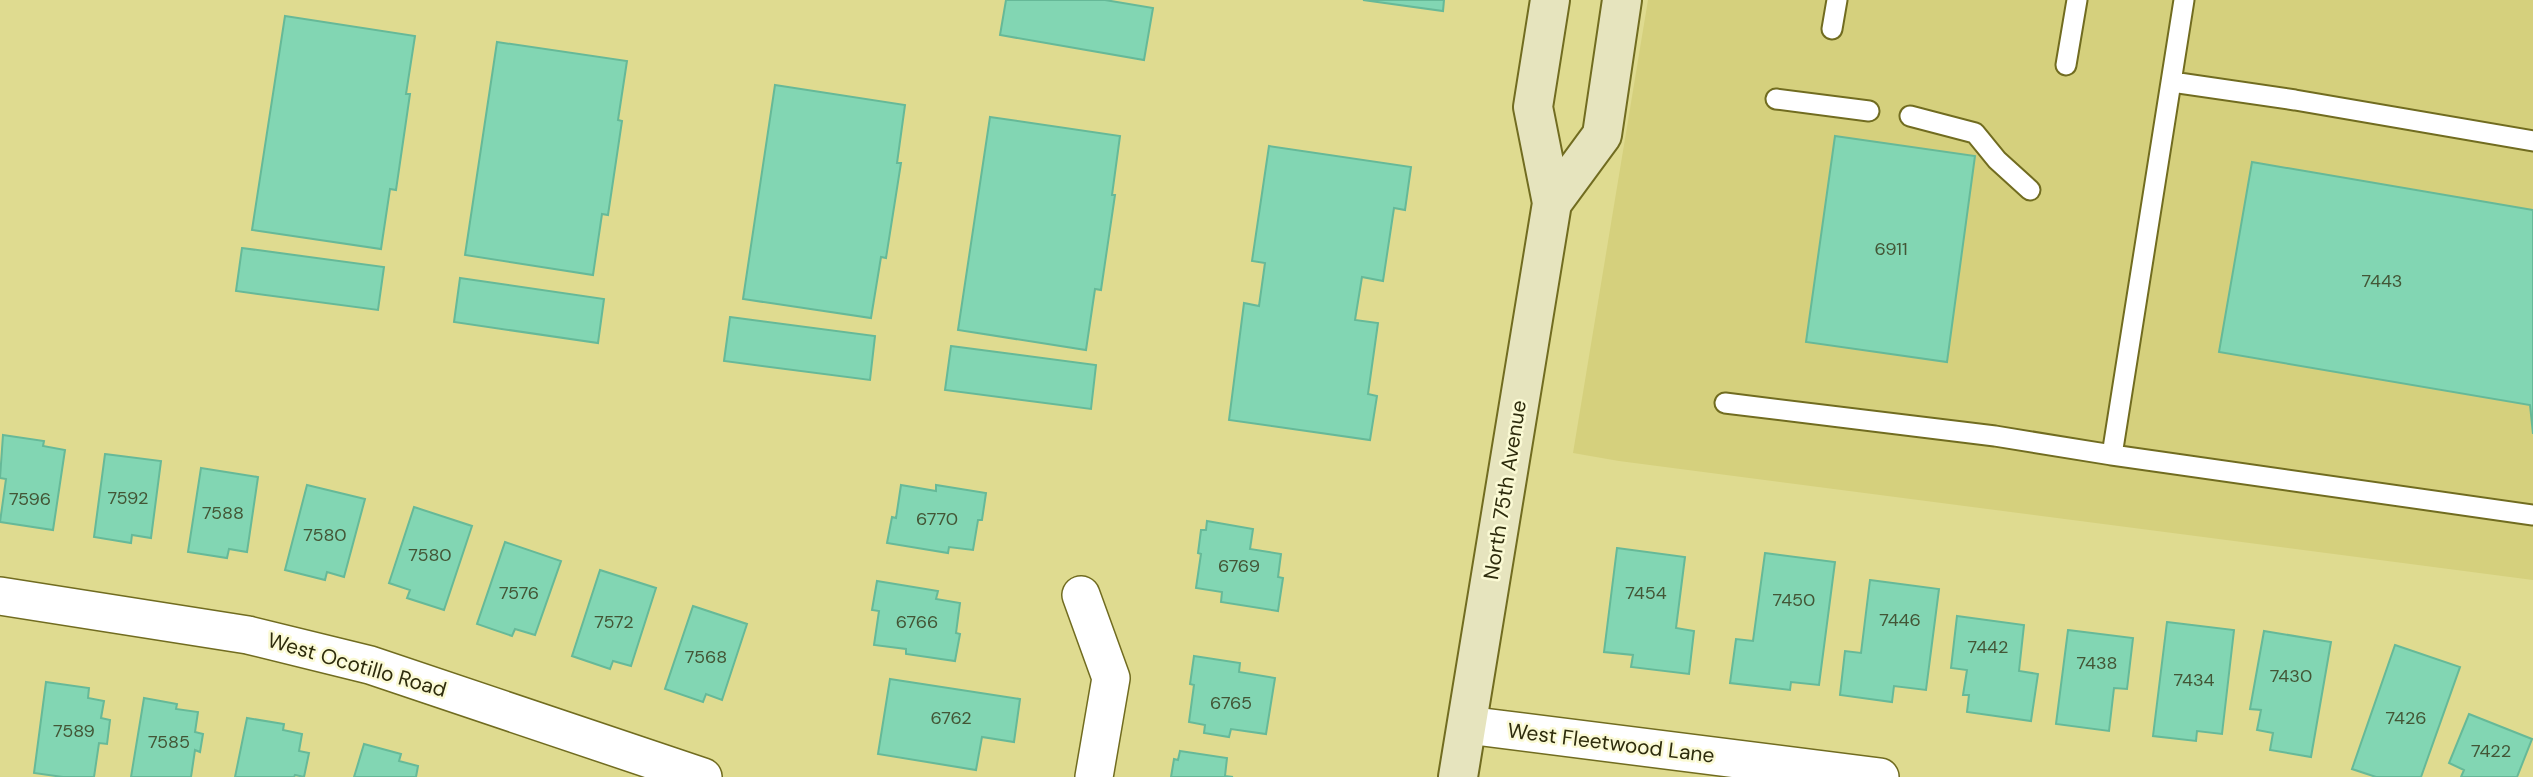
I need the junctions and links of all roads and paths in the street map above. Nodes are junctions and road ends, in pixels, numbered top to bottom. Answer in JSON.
{"nodes":[{"id":1,"x":1550,"y":0,"type":"edge"},
{"id":2,"x":1622,"y":0,"type":"edge"},
{"id":3,"x":1837,"y":0,"type":"edge"},
{"id":4,"x":2077,"y":0,"type":"edge"},
{"id":5,"x":2184,"y":0,"type":"edge"},
{"id":6,"x":1832,"y":29,"type":"dead end"},
{"id":7,"x":2066,"y":65,"type":"dead end"},
{"id":8,"x":2172,"y":82,"type":"junction"},
{"id":9,"x":1776,"y":99,"type":"dead end"},
{"id":10,"x":1869,"y":111,"type":"dead end"},
{"id":11,"x":1910,"y":116,"type":"dead end"},
{"id":12,"x":2533,"y":141,"type":"edge"},
{"id":13,"x":2031,"y":190,"type":"dead end"},
{"id":14,"x":1552,"y":203,"type":"junction"},
{"id":15,"x":1725,"y":404,"type":"dead end"},
{"id":16,"x":2112,"y":455,"type":"junction"},
{"id":17,"x":2533,"y":515,"type":"edge"},
{"id":18,"x":1081,"y":595,"type":"dead end"},
{"id":19,"x":0,"y":596,"type":"edge"},
{"id":20,"x":1467,"y":725,"type":"junction"},
{"id":21,"x":1837,"y":774,"type":"edge"},
{"id":22,"x":703,"y":777,"type":"edge"},
{"id":23,"x":1094,"y":777,"type":"edge"},
{"id":24,"x":1458,"y":777,"type":"edge"},
{"id":25,"x":1880,"y":777,"type":"edge"}],
"edges":[{"from":1,"to":14,"type":"main road","name":"North 75th Avenue"},
{"from":2,"to":14,"type":"main road","name":"North 75th Avenue"},
{"from":3,"to":6,"type":"lane"},
{"from":4,"to":7,"type":"lane"},
{"from":5,"to":8,"type":"lane"},
{"from":8,"to":12,"type":"lane"},
{"from":8,"to":16,"type":"lane"},
{"from":9,"to":10,"type":"lane"},
{"from":11,"to":13,"type":"lane"},
{"from":14,"to":20,"type":"main road","name":"North 75th Avenue"},
{"from":15,"to":16,"type":"lane"},
{"from":16,"to":17,"type":"lane"},
{"from":18,"to":23,"type":"street"},
{"from":19,"to":22,"type":"street","name":"West Ocotillo Road"},
{"from":20,"to":21,"type":"street","name":"West Fleetwood Lane"},
{"from":20,"to":24,"type":"main road","name":"North 75th Avenue"},
{"from":21,"to":25,"type":"street","name":"West Fleetwood Lane"}]}
